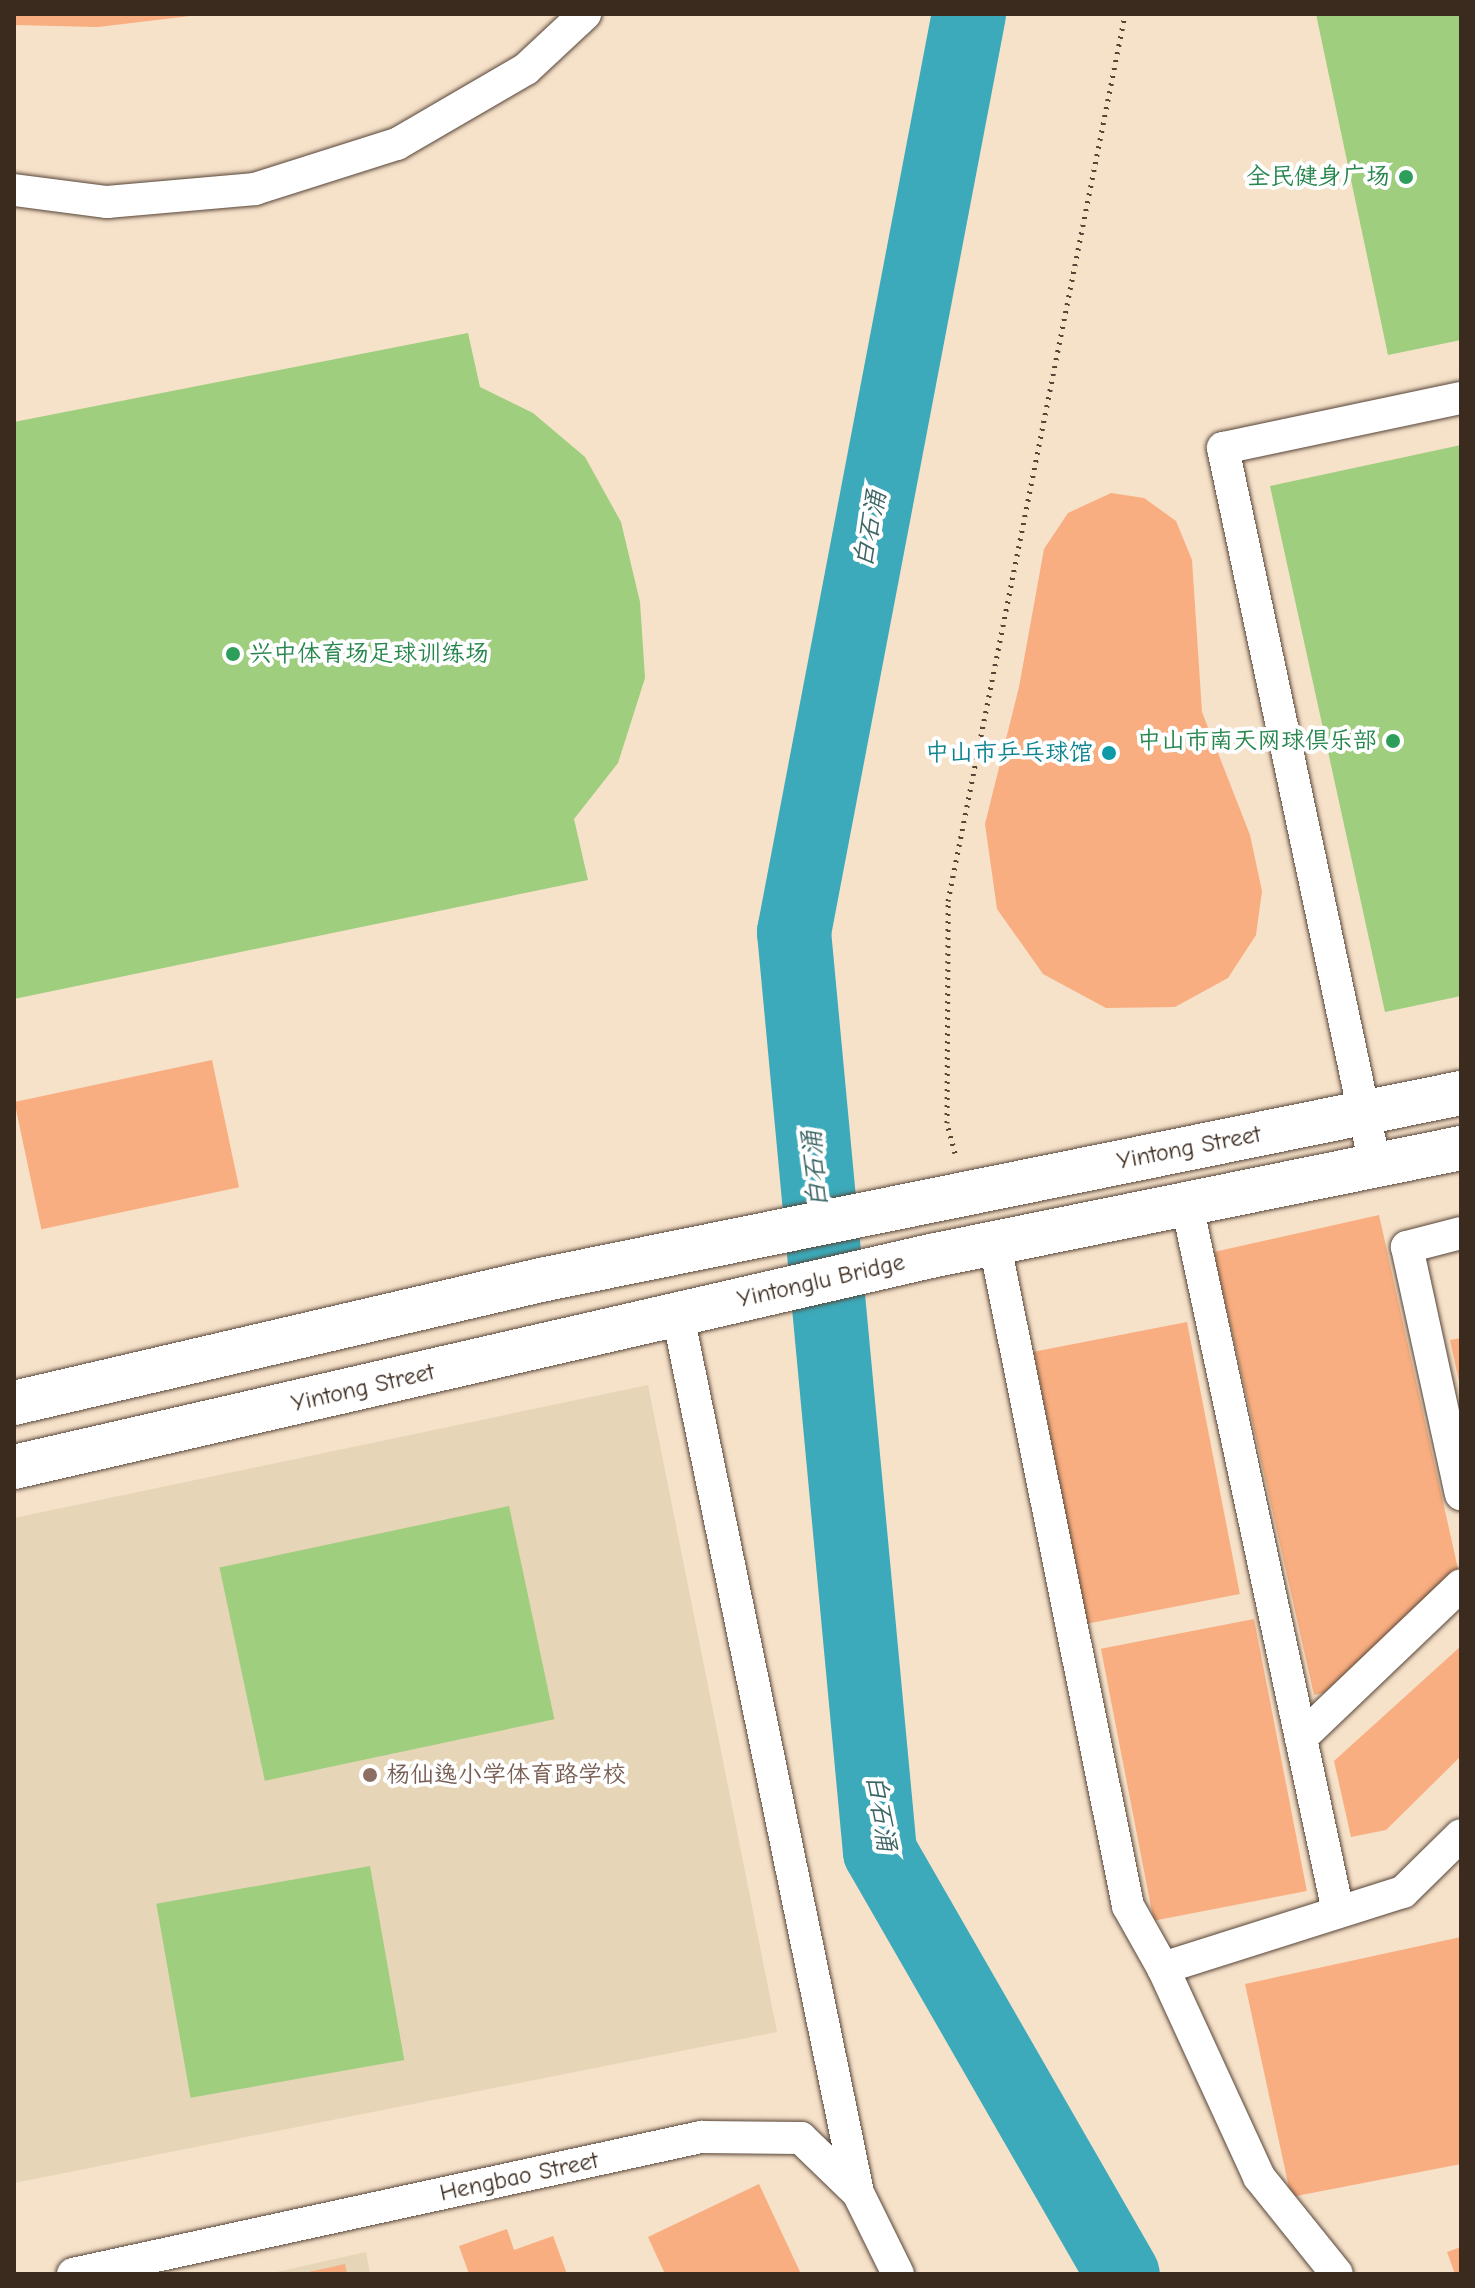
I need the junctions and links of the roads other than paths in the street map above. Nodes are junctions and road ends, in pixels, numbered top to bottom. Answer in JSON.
{"nodes":[{"id":1,"x":585,"y":14,"type":"edge"},
{"id":2,"x":14,"y":190,"type":"edge"},
{"id":3,"x":1461,"y":398,"type":"edge"},
{"id":4,"x":1461,"y":1093,"type":"edge"},
{"id":5,"x":1364,"y":1113,"type":"junction"},
{"id":6,"x":1461,"y":1148,"type":"edge"},
{"id":7,"x":1375,"y":1165,"type":"junction"},
{"id":8,"x":1187,"y":1205,"type":"junction"},
{"id":9,"x":1461,"y":1233,"type":"edge"},
{"id":10,"x":995,"y":1245,"type":"junction"},
{"id":11,"x":694,"y":1311,"type":"junction"},
{"id":12,"x":14,"y":1403,"type":"edge"},
{"id":13,"x":14,"y":1467,"type":"edge"},
{"id":14,"x":1461,"y":1494,"type":"edge"},
{"id":15,"x":1461,"y":1585,"type":"edge"},
{"id":16,"x":1301,"y":1738,"type":"junction"},
{"id":17,"x":1461,"y":1835,"type":"edge"},
{"id":18,"x":1338,"y":1912,"type":"junction"},
{"id":19,"x":1163,"y":1968,"type":"junction"},
{"id":20,"x":858,"y":2193,"type":"junction"},
{"id":21,"x":73,"y":2274,"type":"edge"},
{"id":22,"x":898,"y":2274,"type":"edge"},
{"id":23,"x":1337,"y":2274,"type":"edge"}],
"edges":[{"from":1,"to":2,"type":"street"},
{"from":3,"to":5,"type":"street"},
{"from":4,"to":5,"type":"street","name":"Yintong Street"},
{"from":5,"to":7,"type":"street"},
{"from":5,"to":12,"type":"street","name":"Yintong Street"},
{"from":6,"to":7,"type":"street"},
{"from":7,"to":8,"type":"street"},
{"from":8,"to":10,"type":"street"},
{"from":8,"to":16,"type":"street"},
{"from":9,"to":14,"type":"street"},
{"from":10,"to":11,"type":"street","name":"Yintonglu Bridge"},
{"from":10,"to":19,"type":"street"},
{"from":11,"to":13,"type":"street","name":"Yintong Street"},
{"from":11,"to":20,"type":"street"},
{"from":15,"to":16,"type":"street"},
{"from":16,"to":18,"type":"street"},
{"from":17,"to":18,"type":"street"},
{"from":18,"to":19,"type":"street"},
{"from":19,"to":23,"type":"street"},
{"from":20,"to":21,"type":"street","name":"Hengbao Street"},
{"from":20,"to":22,"type":"street","name":"Hengbao Street"}]}
